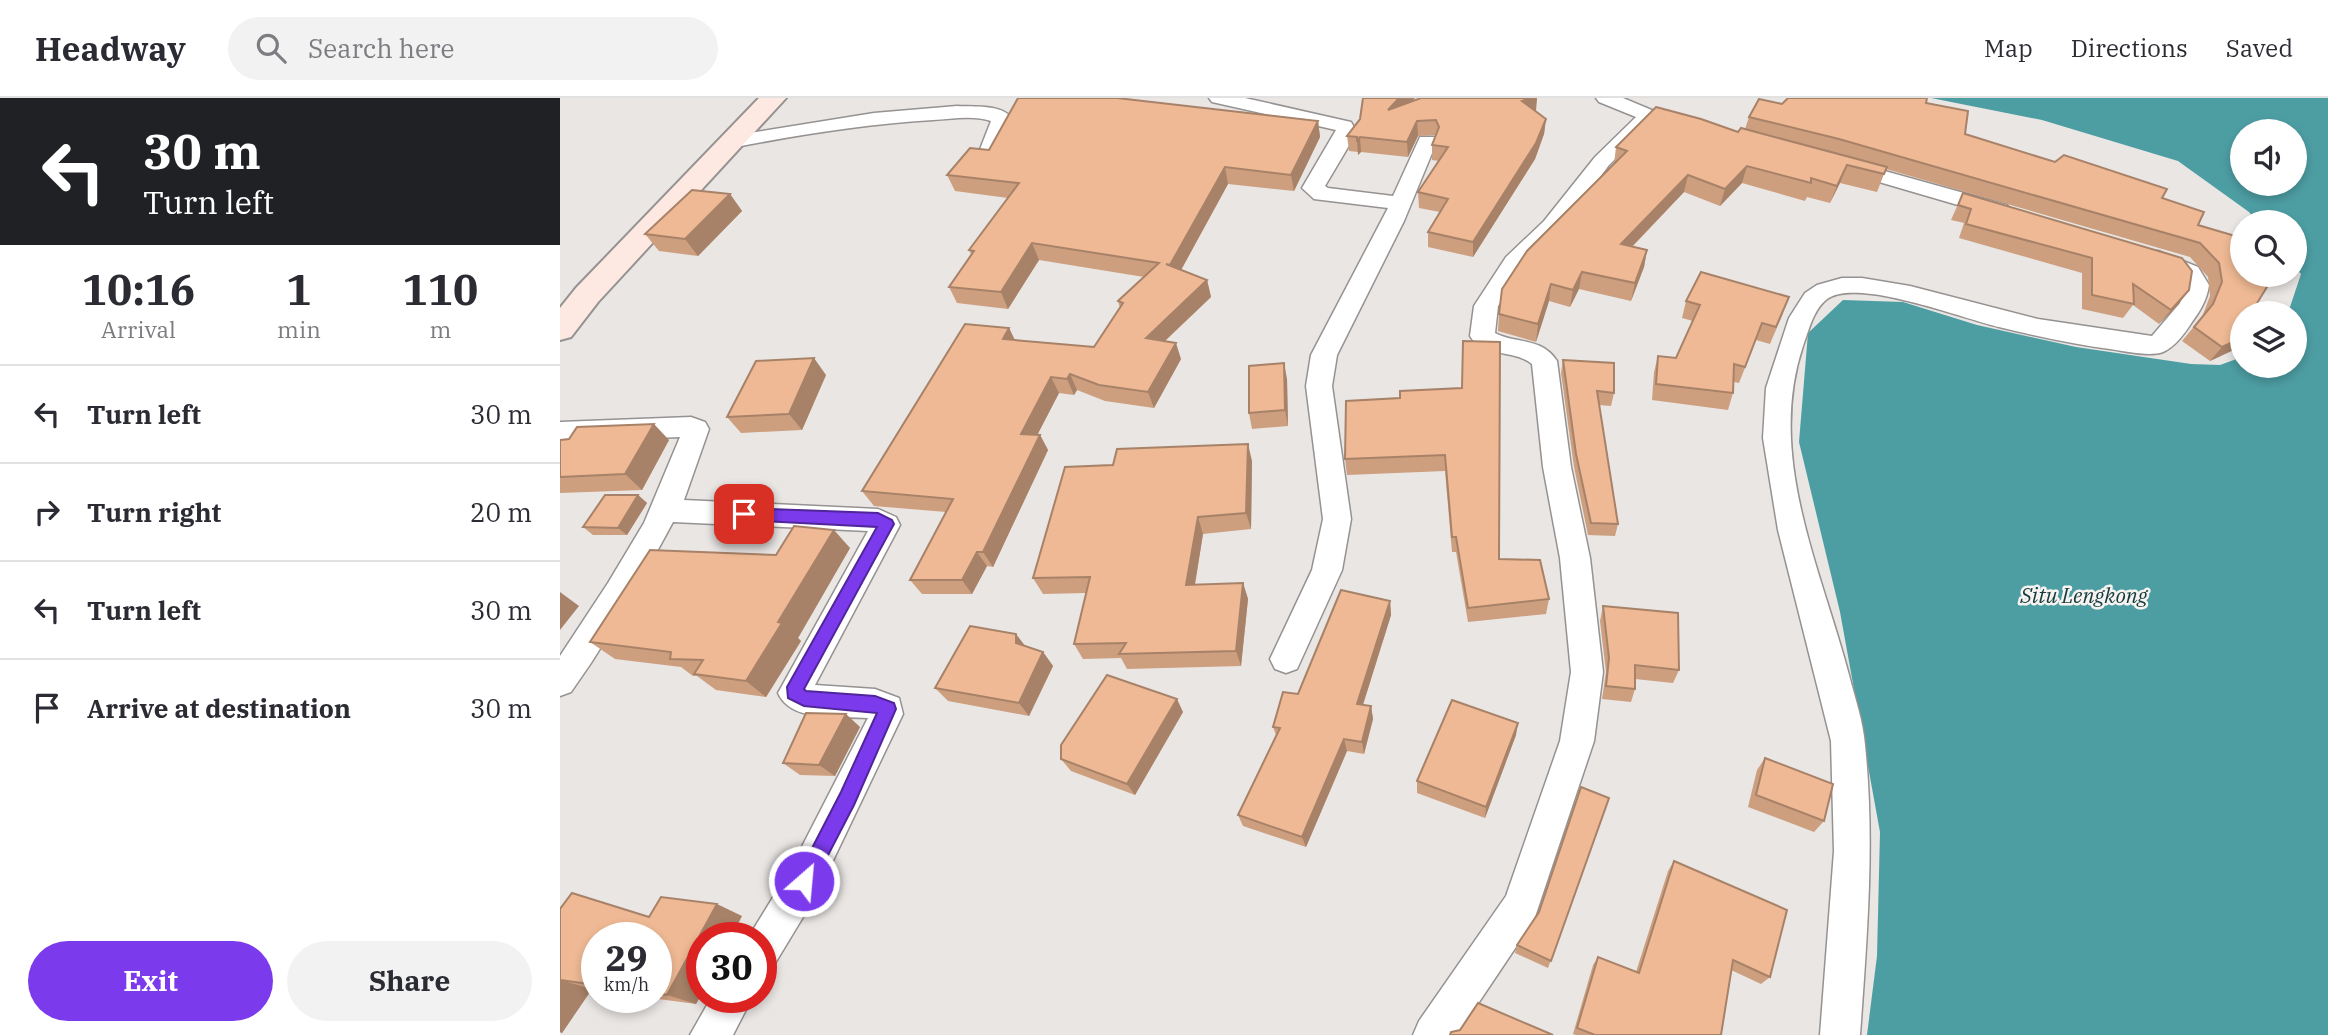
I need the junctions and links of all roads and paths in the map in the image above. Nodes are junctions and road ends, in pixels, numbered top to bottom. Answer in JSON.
{"nodes":[{"id":1,"x":774,"y":98,"type":"edge"},
{"id":2,"x":1219,"y":98,"type":"edge"},
{"id":3,"x":1606,"y":98,"type":"edge"},
{"id":4,"x":1648,"y":115,"type":"junction"},
{"id":5,"x":1702,"y":127,"type":"edge"},
{"id":6,"x":1427,"y":141,"type":"dead end"},
{"id":7,"x":731,"y":142,"type":"junction"},
{"id":8,"x":987,"y":157,"type":"edge"},
{"id":9,"x":1826,"y":160,"type":"edge"},
{"id":10,"x":1401,"y":203,"type":"junction"},
{"id":11,"x":2025,"y":217,"type":"edge"},
{"id":12,"x":2142,"y":253,"type":"edge"},
{"id":13,"x":560,"y":329,"type":"edge"},
{"id":14,"x":560,"y":432,"type":"edge"},
{"id":15,"x":664,"y":510,"type":"junction"},
{"id":16,"x":1286,"y":659,"type":"dead end"},
{"id":17,"x":560,"y":682,"type":"edge"},
{"id":18,"x":777,"y":926,"type":"edge"},
{"id":19,"x":724,"y":1013,"type":"edge"},
{"id":20,"x":710,"y":1035,"type":"edge"},
{"id":21,"x":1433,"y":1035,"type":"edge"},
{"id":22,"x":1840,"y":1035,"type":"edge"}],
"edges":[{"from":1,"to":7,"type":"street"},
{"from":2,"to":10,"type":"street"},
{"from":3,"to":4,"type":"street"},
{"from":4,"to":5,"type":"street"},
{"from":4,"to":21,"type":"street"},
{"from":6,"to":10,"type":"street"},
{"from":7,"to":8,"type":"street"},
{"from":7,"to":13,"type":"street"},
{"from":9,"to":11,"type":"street"},
{"from":10,"to":16,"type":"street"},
{"from":12,"to":22,"type":"street"},
{"from":14,"to":15,"type":"street"},
{"from":15,"to":17,"type":"street"},
{"from":15,"to":18,"type":"street"},
{"from":19,"to":20,"type":"street"}]}
